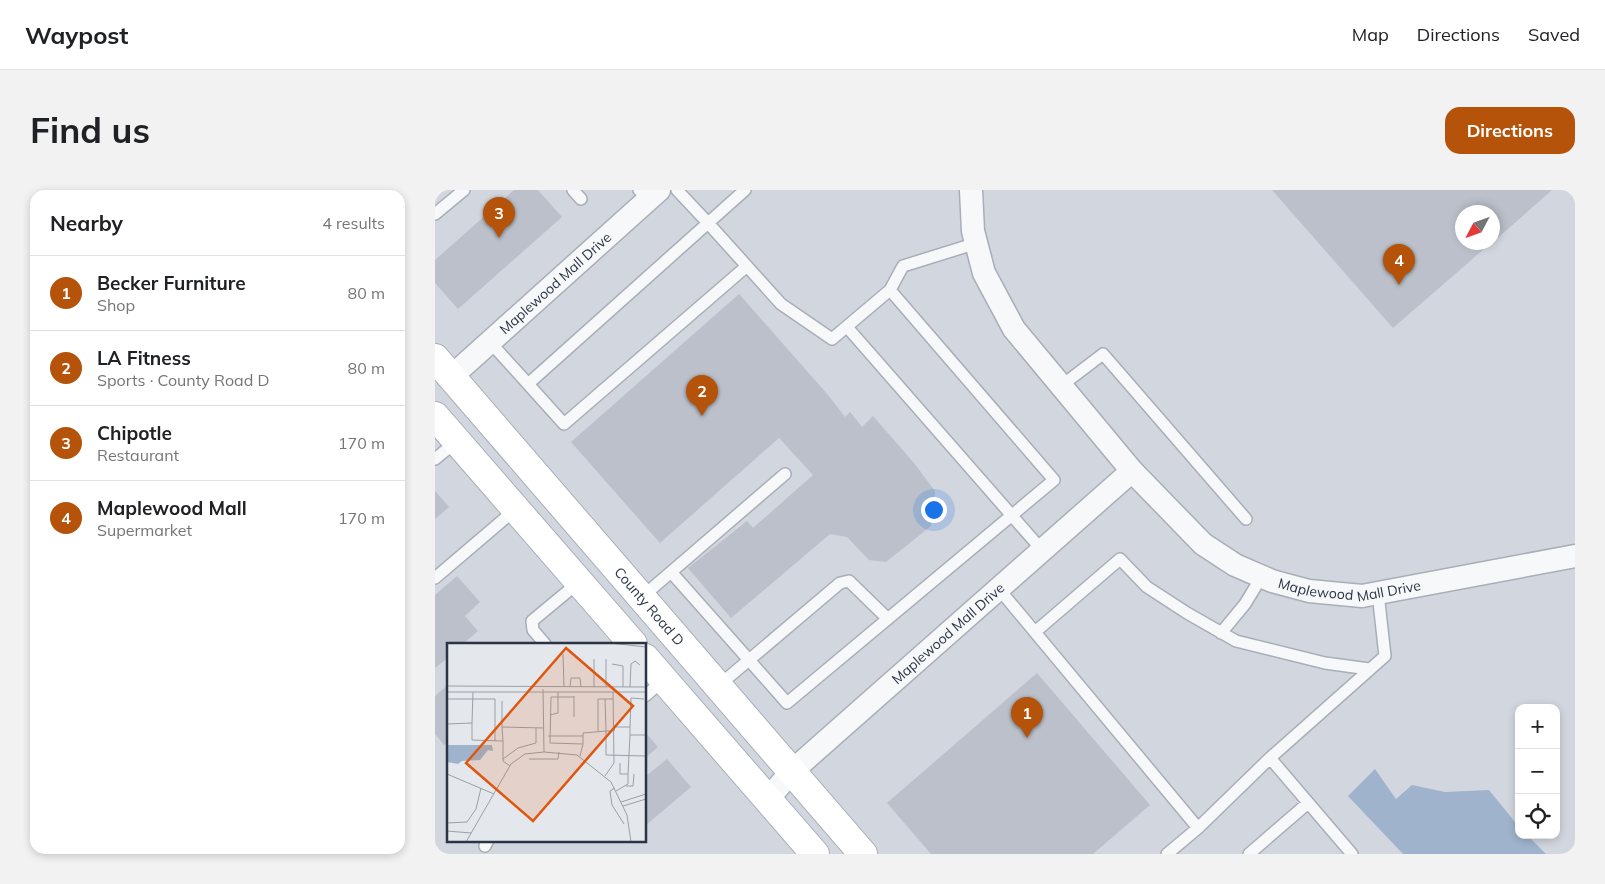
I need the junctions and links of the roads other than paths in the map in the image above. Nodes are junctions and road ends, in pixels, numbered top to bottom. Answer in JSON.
{"nodes":[{"id":1,"x":464,"y":190,"type":"edge"},
{"id":2,"x":573,"y":190,"type":"edge"},
{"id":3,"x":659,"y":190,"type":"edge"},
{"id":4,"x":677,"y":190,"type":"edge"},
{"id":5,"x":745,"y":190,"type":"edge"},
{"id":6,"x":971,"y":190,"type":"edge"},
{"id":7,"x":581,"y":199,"type":"dead end"},
{"id":8,"x":435,"y":214,"type":"edge"},
{"id":9,"x":708,"y":223,"type":"junction"},
{"id":10,"x":977,"y":244,"type":"junction"},
{"id":11,"x":747,"y":266,"type":"junction"},
{"id":12,"x":890,"y":290,"type":"junction"},
{"id":13,"x":847,"y":327,"type":"junction"},
{"id":14,"x":490,"y":342,"type":"junction"},
{"id":15,"x":443,"y":367,"type":"edge"},
{"id":16,"x":528,"y":384,"type":"junction"},
{"id":17,"x":1061,"y":386,"type":"junction"},
{"id":18,"x":435,"y":416,"type":"edge"},
{"id":19,"x":457,"y":441,"type":"junction"},
{"id":20,"x":435,"y":459,"type":"edge"},
{"id":21,"x":1132,"y":471,"type":"junction"},
{"id":22,"x":785,"y":474,"type":"dead end"},
{"id":23,"x":515,"y":508,"type":"junction"},
{"id":24,"x":1012,"y":516,"type":"junction"},
{"id":25,"x":1246,"y":519,"type":"dead end"},
{"id":26,"x":1042,"y":550,"type":"junction"},
{"id":27,"x":1575,"y":556,"type":"edge"},
{"id":28,"x":671,"y":572,"type":"junction"},
{"id":29,"x":1261,"y":576,"type":"junction"},
{"id":30,"x":435,"y":578,"type":"edge"},
{"id":31,"x":579,"y":582,"type":"junction"},
{"id":32,"x":999,"y":588,"type":"junction"},
{"id":33,"x":1378,"y":593,"type":"junction"},
{"id":34,"x":642,"y":597,"type":"junction"},
{"id":35,"x":888,"y":619,"type":"junction"},
{"id":36,"x":1035,"y":632,"type":"junction"},
{"id":37,"x":1221,"y":633,"type":"junction"},
{"id":38,"x":544,"y":643,"type":"edge"},
{"id":39,"x":632,"y":643,"type":"edge"},
{"id":40,"x":749,"y":660,"type":"junction"},
{"id":41,"x":1369,"y":669,"type":"junction"},
{"id":42,"x":646,"y":671,"type":"edge"},
{"id":43,"x":718,"y":686,"type":"junction"},
{"id":44,"x":654,"y":688,"type":"edge"},
{"id":45,"x":1270,"y":758,"type":"junction"},
{"id":46,"x":791,"y":772,"type":"junction"},
{"id":47,"x":767,"y":799,"type":"junction"},
{"id":48,"x":1307,"y":802,"type":"junction"},
{"id":49,"x":1197,"y":828,"type":"junction"},
{"id":50,"x":815,"y":854,"type":"edge"},
{"id":51,"x":863,"y":854,"type":"edge"},
{"id":52,"x":1167,"y":854,"type":"edge"},
{"id":53,"x":1249,"y":854,"type":"edge"},
{"id":54,"x":1352,"y":854,"type":"edge"}],
"edges":[{"from":1,"to":8,"type":"lane"},
{"from":2,"to":7,"type":"lane"},
{"from":3,"to":14,"type":"street","name":"Maplewood Mall Drive"},
{"from":4,"to":9,"type":"lane"},
{"from":5,"to":9,"type":"lane"},
{"from":6,"to":10,"type":"street","name":"Maplewood Mall Drive"},
{"from":9,"to":11,"type":"lane"},
{"from":9,"to":16,"type":"lane"},
{"from":10,"to":12,"type":"lane"},
{"from":10,"to":17,"type":"street","name":"Maplewood Mall Drive"},
{"from":11,"to":13,"type":"lane"},
{"from":11,"to":16,"type":"lane"},
{"from":12,"to":13,"type":"lane"},
{"from":12,"to":24,"type":"lane"},
{"from":13,"to":24,"type":"lane"},
{"from":14,"to":15,"type":"street","name":"Maplewood Mall Drive"},
{"from":14,"to":16,"type":"lane"},
{"from":15,"to":34,"type":"street","name":"County Road D"},
{"from":17,"to":21,"type":"street","name":"Maplewood Mall Drive"},
{"from":17,"to":25,"type":"lane"},
{"from":18,"to":19,"type":"street"},
{"from":19,"to":20,"type":"lane"},
{"from":19,"to":23,"type":"street"},
{"from":21,"to":26,"type":"street","name":"Maplewood Mall Drive"},
{"from":21,"to":29,"type":"street","name":"Maplewood Mall Drive"},
{"from":22,"to":28,"type":"lane"},
{"from":23,"to":30,"type":"lane"},
{"from":23,"to":31,"type":"street"},
{"from":24,"to":26,"type":"lane"},
{"from":24,"to":35,"type":"lane"},
{"from":26,"to":32,"type":"street","name":"Maplewood Mall Drive"},
{"from":27,"to":33,"type":"street","name":"Maplewood Mall Drive"},
{"from":28,"to":34,"type":"lane"},
{"from":28,"to":40,"type":"lane"},
{"from":29,"to":33,"type":"street","name":"Maplewood Mall Drive"},
{"from":29,"to":37,"type":"lane"},
{"from":31,"to":38,"type":"lane"},
{"from":31,"to":39,"type":"street"},
{"from":32,"to":36,"type":"lane"},
{"from":32,"to":46,"type":"street","name":"Maplewood Mall Drive"},
{"from":33,"to":41,"type":"lane"},
{"from":34,"to":43,"type":"street","name":"County Road D"},
{"from":35,"to":40,"type":"lane"},
{"from":35,"to":40,"type":"lane"},
{"from":36,"to":37,"type":"lane"},
{"from":36,"to":49,"type":"lane"},
{"from":37,"to":41,"type":"lane"},
{"from":40,"to":43,"type":"lane"},
{"from":41,"to":45,"type":"lane"},
{"from":42,"to":44,"type":"street"},
{"from":43,"to":46,"type":"street","name":"County Road D"},
{"from":44,"to":47,"type":"street"},
{"from":45,"to":48,"type":"lane"},
{"from":45,"to":49,"type":"lane"},
{"from":46,"to":47,"type":"street","name":"Maplewood Mall Drive"},
{"from":46,"to":51,"type":"street","name":"County Road D"},
{"from":47,"to":50,"type":"street"},
{"from":48,"to":53,"type":"lane"},
{"from":48,"to":54,"type":"lane"},
{"from":49,"to":52,"type":"lane"}]}
